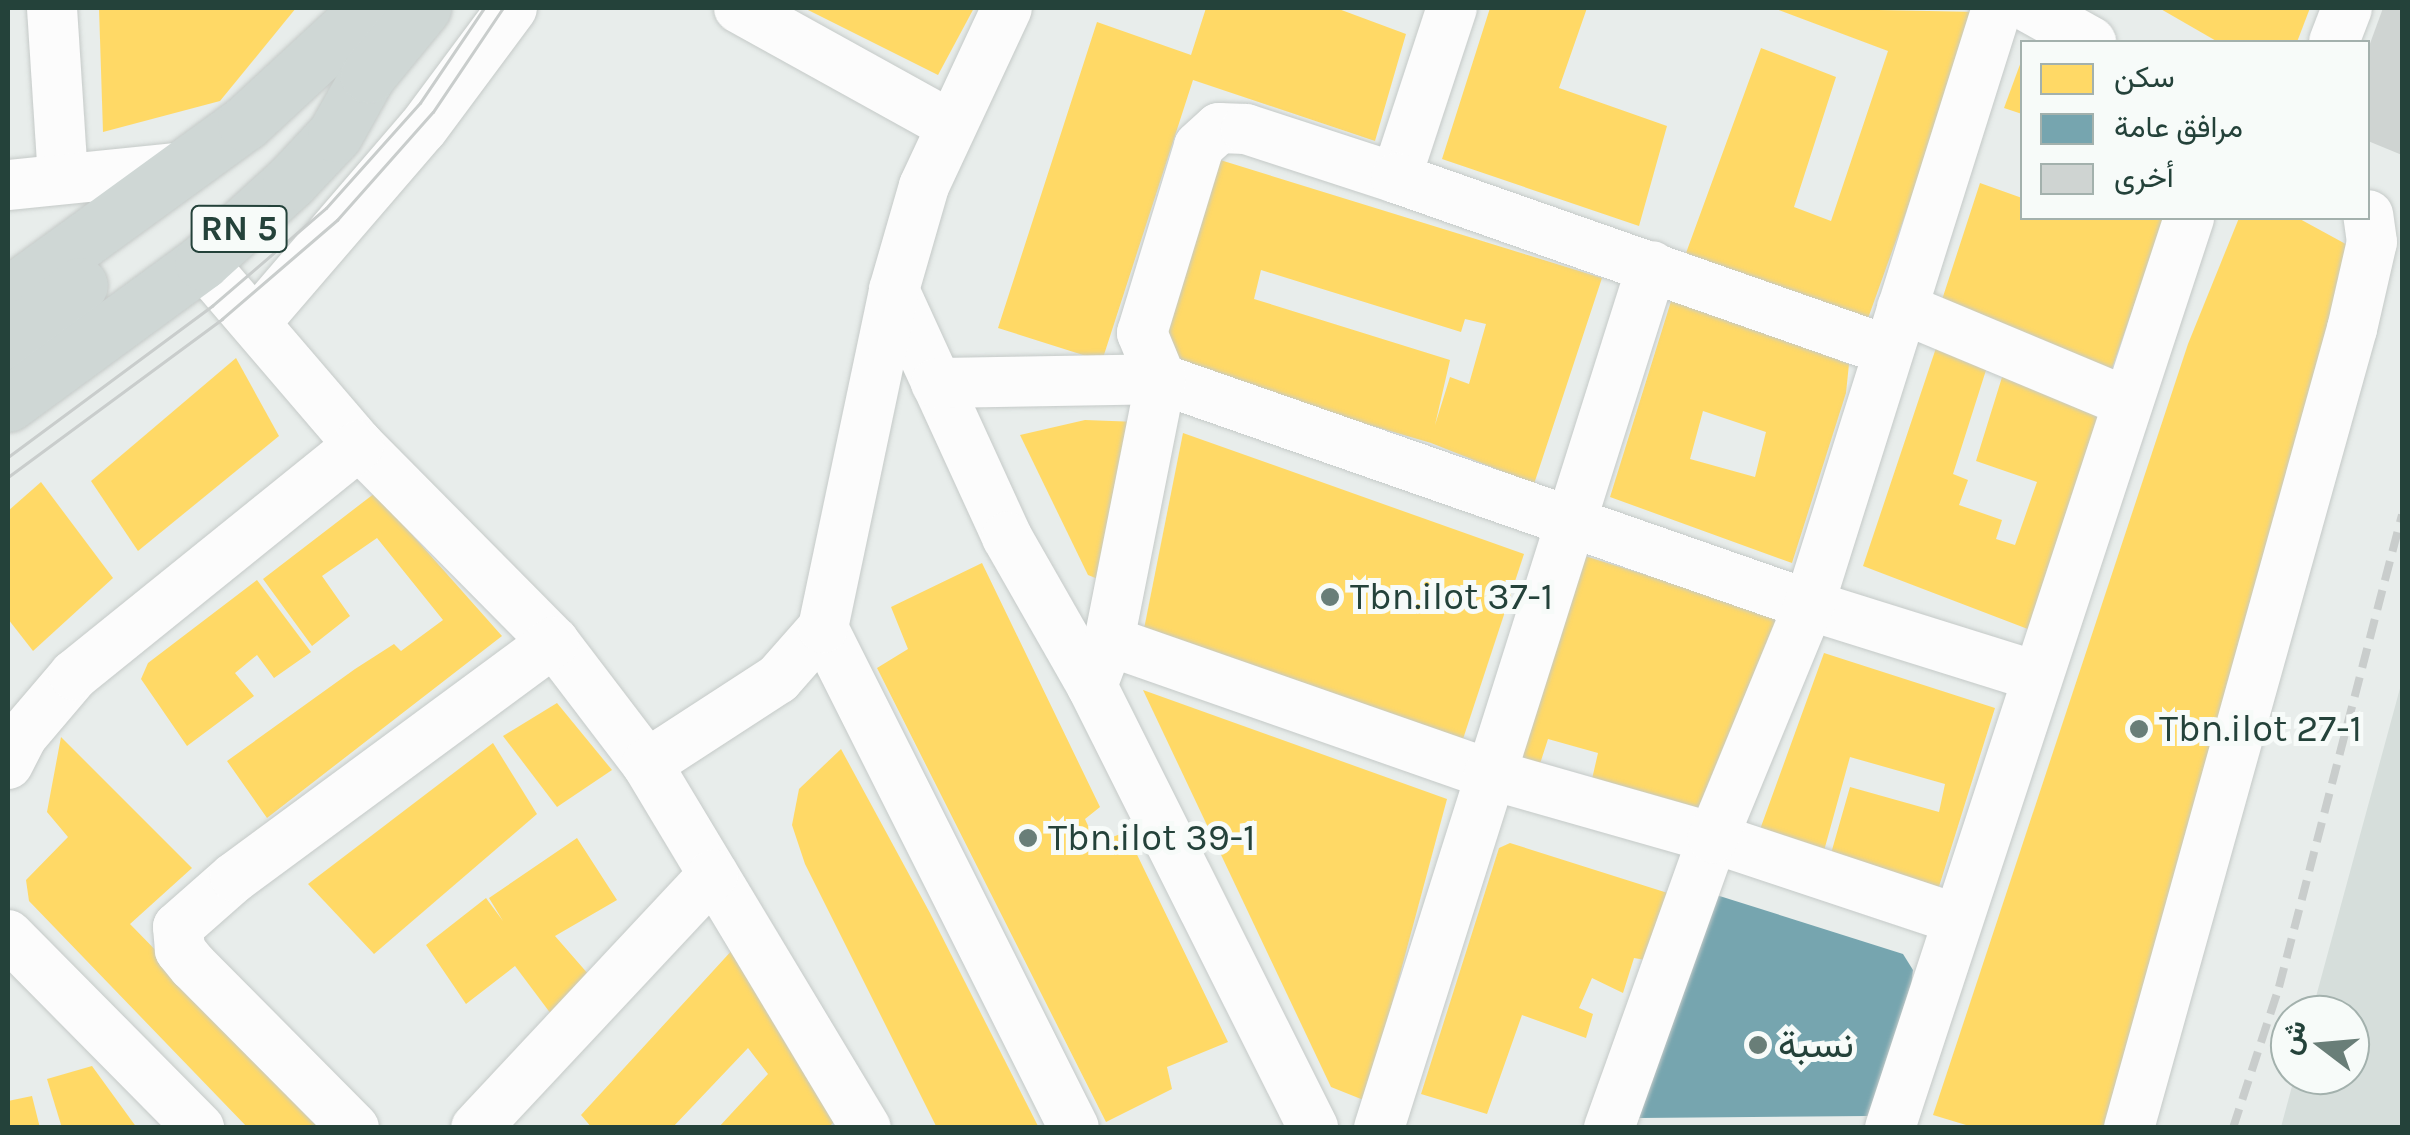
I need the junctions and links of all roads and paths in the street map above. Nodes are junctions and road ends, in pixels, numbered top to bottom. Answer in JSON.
{"nodes":[{"id":1,"x":52,"y":8,"type":"edge"},
{"id":2,"x":369,"y":8,"type":"edge"},
{"id":3,"x":423,"y":8,"type":"edge"},
{"id":4,"x":512,"y":8,"type":"edge"},
{"id":5,"x":740,"y":8,"type":"edge"},
{"id":6,"x":1007,"y":8,"type":"edge"},
{"id":7,"x":1452,"y":8,"type":"edge"},
{"id":8,"x":1997,"y":8,"type":"edge"},
{"id":9,"x":2030,"y":8,"type":"edge"},
{"id":10,"x":2347,"y":8,"type":"edge"},
{"id":11,"x":2087,"y":40,"type":"edge"},
{"id":12,"x":2335,"y":40,"type":"edge"},
{"id":13,"x":348,"y":61,"type":"junction"},
{"id":14,"x":948,"y":124,"type":"junction"},
{"id":15,"x":184,"y":167,"type":"junction"},
{"id":16,"x":64,"y":176,"type":"junction"},
{"id":17,"x":1396,"y":178,"type":"junction"},
{"id":18,"x":8,"y":186,"type":"edge"},
{"id":19,"x":2188,"y":220,"type":"edge"},
{"id":20,"x":2369,"y":220,"type":"edge"},
{"id":21,"x":202,"y":262,"type":"junction"},
{"id":22,"x":1652,"y":266,"type":"junction"},
{"id":23,"x":894,"y":290,"type":"junction"},
{"id":24,"x":8,"y":295,"type":"edge"},
{"id":25,"x":256,"y":324,"type":"junction"},
{"id":26,"x":1896,"y":330,"type":"junction"},
{"id":27,"x":8,"y":341,"type":"edge"},
{"id":28,"x":8,"y":369,"type":"edge"},
{"id":29,"x":1161,"y":379,"type":"junction"},
{"id":30,"x":936,"y":383,"type":"junction"},
{"id":31,"x":2127,"y":402,"type":"junction"},
{"id":32,"x":8,"y":404,"type":"edge"},
{"id":33,"x":359,"y":444,"type":"junction"},
{"id":34,"x":1569,"y":519,"type":"junction"},
{"id":35,"x":1809,"y":605,"type":"junction"},
{"id":36,"x":823,"y":628,"type":"junction"},
{"id":37,"x":1109,"y":641,"type":"junction"},
{"id":38,"x":554,"y":642,"type":"junction"},
{"id":39,"x":2035,"y":676,"type":"junction"},
{"id":40,"x":1092,"y":686,"type":"junction"},
{"id":41,"x":8,"y":764,"type":"edge"},
{"id":42,"x":647,"y":764,"type":"junction"},
{"id":43,"x":1489,"y":774,"type":"junction"},
{"id":44,"x":1714,"y":838,"type":"junction"},
{"id":45,"x":713,"y":875,"type":"junction"},
{"id":46,"x":1954,"y":918,"type":"junction"},
{"id":47,"x":8,"y":935,"type":"edge"},
{"id":48,"x":860,"y":1125,"type":"edge"},
{"id":49,"x":199,"y":1128,"type":"edge"},
{"id":50,"x":354,"y":1128,"type":"edge"},
{"id":51,"x":476,"y":1128,"type":"edge"},
{"id":52,"x":1074,"y":1128,"type":"edge"},
{"id":53,"x":1314,"y":1128,"type":"edge"},
{"id":54,"x":1379,"y":1128,"type":"edge"},
{"id":55,"x":1609,"y":1128,"type":"edge"},
{"id":56,"x":1890,"y":1128,"type":"edge"},
{"id":57,"x":2130,"y":1128,"type":"edge"}],
"edges":[{"from":1,"to":16,"type":"street"},
{"from":2,"to":13,"type":"main road","number":"RN 5"},
{"from":3,"to":13,"type":"main road","number":"RN 5"},
{"from":4,"to":25,"type":"street"},
{"from":5,"to":14,"type":"street"},
{"from":6,"to":14,"type":"street"},
{"from":7,"to":17,"type":"street"},
{"from":8,"to":26,"type":"street"},
{"from":9,"to":11,"type":"street"},
{"from":10,"to":12,"type":"street"},
{"from":13,"to":15,"type":"main road","number":"RN 5"},
{"from":13,"to":21,"type":"main road","number":"RN 5"},
{"from":13,"to":27,"type":"main road","number":"RN 5"},
{"from":13,"to":28,"type":"main road","number":"RN 5"},
{"from":14,"to":23,"type":"street"},
{"from":15,"to":16,"type":"street"},
{"from":15,"to":24,"type":"main road","number":"RN 5"},
{"from":16,"to":18,"type":"street"},
{"from":17,"to":22,"type":"street"},
{"from":17,"to":29,"type":"street"},
{"from":19,"to":31,"type":"street"},
{"from":20,"to":57,"type":"street"},
{"from":21,"to":25,"type":"street"},
{"from":21,"to":32,"type":"main road","number":"RN 5"},
{"from":22,"to":26,"type":"street"},
{"from":22,"to":34,"type":"street"},
{"from":23,"to":30,"type":"street"},
{"from":23,"to":36,"type":"street"},
{"from":25,"to":33,"type":"street"},
{"from":26,"to":31,"type":"street"},
{"from":26,"to":35,"type":"street"},
{"from":29,"to":30,"type":"street"},
{"from":29,"to":34,"type":"street"},
{"from":29,"to":37,"type":"street"},
{"from":30,"to":40,"type":"street"},
{"from":31,"to":39,"type":"street"},
{"from":33,"to":38,"type":"street"},
{"from":33,"to":41,"type":"street"},
{"from":34,"to":35,"type":"street"},
{"from":34,"to":43,"type":"street"},
{"from":35,"to":39,"type":"street"},
{"from":35,"to":44,"type":"street"},
{"from":36,"to":42,"type":"street"},
{"from":36,"to":52,"type":"street"},
{"from":37,"to":40,"type":"street"},
{"from":37,"to":43,"type":"street"},
{"from":38,"to":42,"type":"street"},
{"from":38,"to":50,"type":"street"},
{"from":39,"to":46,"type":"street"},
{"from":40,"to":53,"type":"street"},
{"from":42,"to":45,"type":"street"},
{"from":43,"to":44,"type":"street"},
{"from":43,"to":54,"type":"street"},
{"from":44,"to":46,"type":"street"},
{"from":44,"to":55,"type":"street"},
{"from":45,"to":48,"type":"street"},
{"from":45,"to":51,"type":"street"},
{"from":46,"to":56,"type":"street"},
{"from":47,"to":49,"type":"street"}]}
